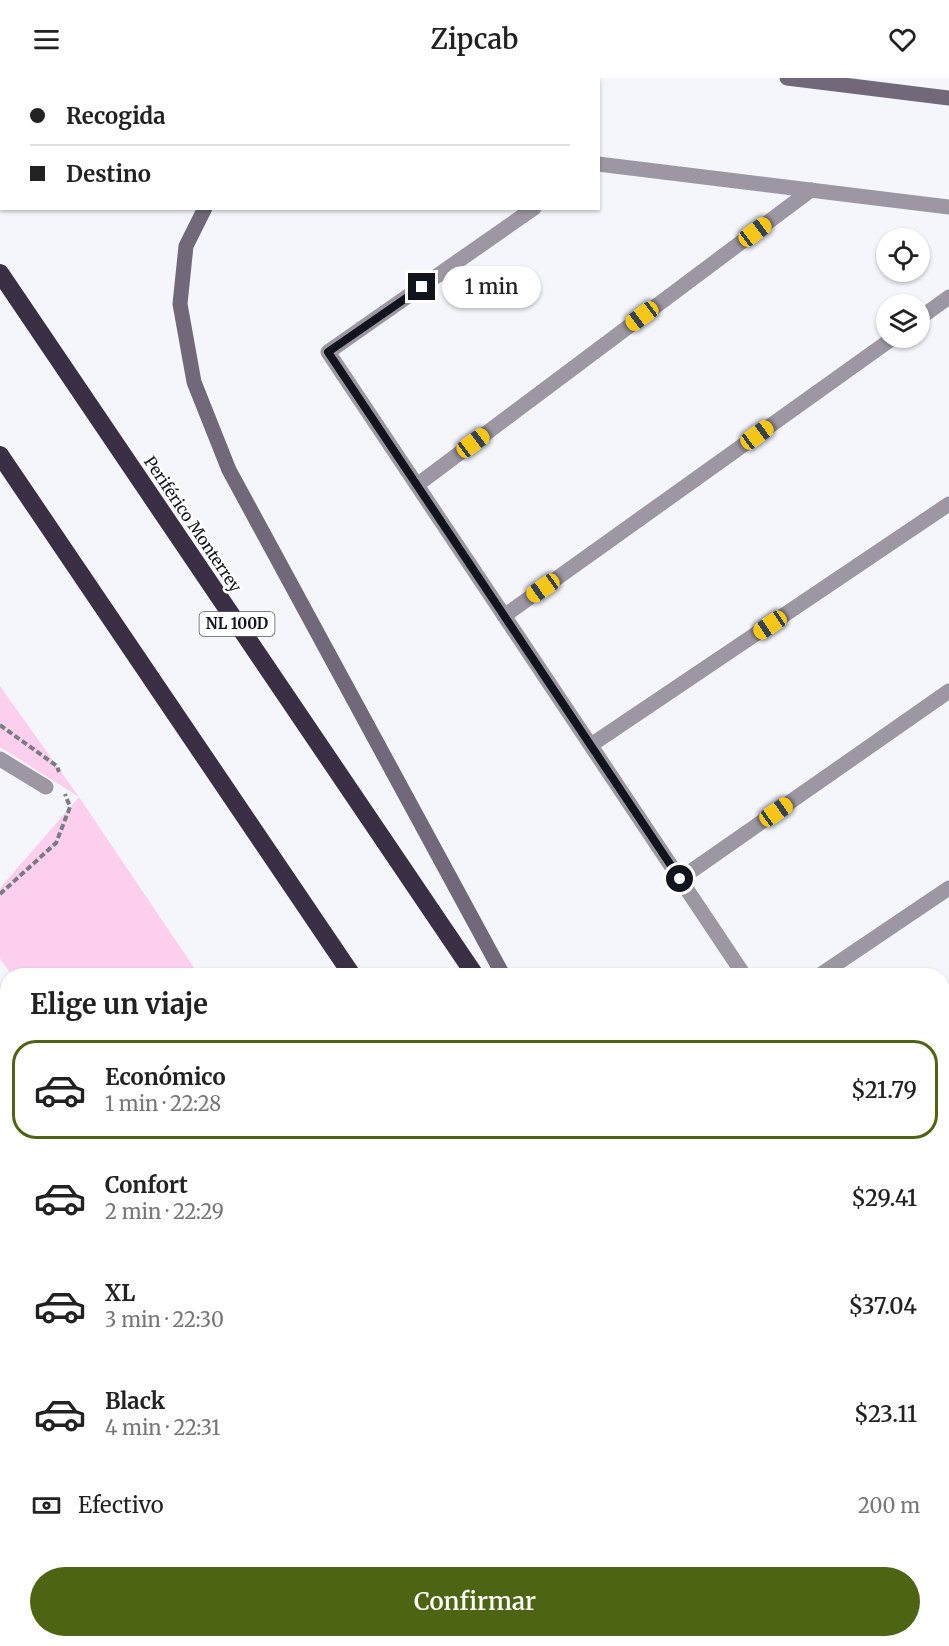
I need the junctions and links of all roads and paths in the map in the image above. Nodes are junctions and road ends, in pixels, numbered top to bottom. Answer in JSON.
{"nodes":[{"id":1,"x":787,"y":78,"type":"edge"},
{"id":2,"x":949,"y":98,"type":"edge"},
{"id":3,"x":600,"y":164,"type":"edge"},
{"id":4,"x":811,"y":190,"type":"junction"},
{"id":5,"x":949,"y":207,"type":"edge"},
{"id":6,"x":204,"y":210,"type":"edge"},
{"id":7,"x":531,"y":210,"type":"edge"},
{"id":8,"x":0,"y":273,"type":"edge"},
{"id":9,"x":949,"y":297,"type":"edge"},
{"id":10,"x":930,"y":311,"type":"edge"},
{"id":11,"x":879,"y":348,"type":"edge"},
{"id":12,"x":0,"y":455,"type":"edge"},
{"id":13,"x":417,"y":485,"type":"junction"},
{"id":14,"x":949,"y":504,"type":"edge"},
{"id":15,"x":504,"y":616,"type":"junction"},
{"id":16,"x":949,"y":691,"type":"edge"},
{"id":17,"x":591,"y":745,"type":"junction"},
{"id":18,"x":0,"y":759,"type":"edge"},
{"id":19,"x":46,"y":787,"type":"dead end"},
{"id":20,"x":680,"y":879,"type":"junction"},
{"id":21,"x":949,"y":888,"type":"edge"},
{"id":22,"x":347,"y":968,"type":"edge"},
{"id":23,"x":471,"y":968,"type":"edge"},
{"id":24,"x":499,"y":968,"type":"edge"},
{"id":25,"x":739,"y":968,"type":"edge"},
{"id":26,"x":830,"y":968,"type":"edge"}],
"edges":[{"from":1,"to":2,"type":"main road"},
{"from":3,"to":4,"type":"street"},
{"from":4,"to":5,"type":"street"},
{"from":4,"to":13,"type":"street"},
{"from":6,"to":24,"type":"main road"},
{"from":7,"to":13,"type":"street"},
{"from":8,"to":23,"type":"highway","name":"Periférico Monterrey","number":"NL 100D"},
{"from":9,"to":10,"type":"street"},
{"from":11,"to":15,"type":"street"},
{"from":12,"to":22,"type":"highway"},
{"from":13,"to":15,"type":"street"},
{"from":14,"to":17,"type":"street"},
{"from":15,"to":17,"type":"street"},
{"from":16,"to":20,"type":"street"},
{"from":17,"to":20,"type":"street"},
{"from":18,"to":19,"type":"street"},
{"from":20,"to":25,"type":"street"},
{"from":21,"to":26,"type":"street"}]}
